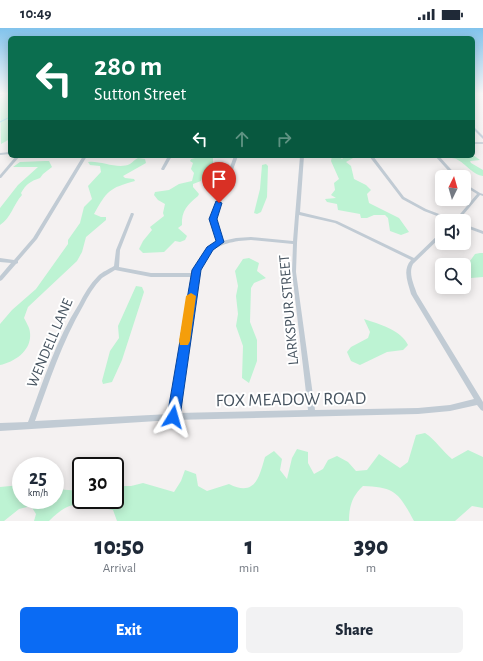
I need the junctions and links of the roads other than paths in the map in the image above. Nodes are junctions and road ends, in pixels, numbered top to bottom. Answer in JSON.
{"nodes":[{"id":1,"x":475,"y":129,"type":"edge"},
{"id":2,"x":483,"y":138,"type":"edge"},
{"id":3,"x":16,"y":158,"type":"edge"},
{"id":4,"x":84,"y":158,"type":"edge"},
{"id":5,"x":169,"y":158,"type":"edge"},
{"id":6,"x":235,"y":158,"type":"edge"},
{"id":7,"x":302,"y":158,"type":"edge"},
{"id":8,"x":373,"y":158,"type":"edge"},
{"id":9,"x":439,"y":158,"type":"edge"},
{"id":10,"x":163,"y":169,"type":"dead end"},
{"id":11,"x":450,"y":170,"type":"edge"},
{"id":12,"x":0,"y":177,"type":"edge"},
{"id":13,"x":471,"y":189,"type":"edge"},
{"id":14,"x":481,"y":195,"type":"edge"},
{"id":15,"x":298,"y":213,"type":"junction"},
{"id":16,"x":132,"y":214,"type":"dead end"},
{"id":17,"x":436,"y":214,"type":"edge"},
{"id":18,"x":462,"y":214,"type":"edge"},
{"id":19,"x":471,"y":228,"type":"edge"},
{"id":20,"x":483,"y":233,"type":"edge"},
{"id":21,"x":435,"y":240,"type":"edge"},
{"id":22,"x":220,"y":242,"type":"junction"},
{"id":23,"x":295,"y":243,"type":"junction"},
{"id":24,"x":0,"y":260,"type":"edge"},
{"id":25,"x":414,"y":260,"type":"junction"},
{"id":26,"x":16,"y":262,"type":"junction"},
{"id":27,"x":116,"y":268,"type":"junction"},
{"id":28,"x":195,"y":275,"type":"junction"},
{"id":29,"x":0,"y":279,"type":"edge"},
{"id":30,"x":478,"y":401,"type":"junction"},
{"id":31,"x":483,"y":408,"type":"edge"},
{"id":32,"x":312,"y":413,"type":"junction"},
{"id":33,"x":173,"y":417,"type":"junction"},
{"id":34,"x":30,"y":425,"type":"junction"},
{"id":35,"x":0,"y":427,"type":"edge"}],
"edges":[{"from":1,"to":2,"type":"main road"},
{"from":3,"to":12,"type":"street"},
{"from":4,"to":26,"type":"street"},
{"from":5,"to":10,"type":"street"},
{"from":6,"to":22,"type":"street"},
{"from":7,"to":15,"type":"street","name":"LARKSPUR STREET"},
{"from":8,"to":17,"type":"street"},
{"from":9,"to":11,"type":"street"},
{"from":13,"to":14,"type":"street"},
{"from":14,"to":18,"type":"street"},
{"from":15,"to":23,"type":"street","name":"LARKSPUR STREET"},
{"from":15,"to":25,"type":"street"},
{"from":16,"to":27,"type":"street"},
{"from":19,"to":20,"type":"street"},
{"from":21,"to":25,"type":"street"},
{"from":22,"to":23,"type":"street"},
{"from":22,"to":28,"type":"street"},
{"from":23,"to":32,"type":"street","name":"LARKSPUR STREET"},
{"from":24,"to":26,"type":"street"},
{"from":25,"to":30,"type":"street"},
{"from":26,"to":29,"type":"street"},
{"from":27,"to":28,"type":"street"},
{"from":27,"to":34,"type":"street","name":"WENDELL LANE"},
{"from":28,"to":33,"type":"street"},
{"from":30,"to":31,"type":"street"},
{"from":30,"to":32,"type":"street","name":"FOX MEADOW ROAD"},
{"from":32,"to":33,"type":"street","name":"FOX MEADOW ROAD"},
{"from":33,"to":34,"type":"street","name":"FOX MEADOW ROAD"},
{"from":34,"to":35,"type":"street","name":"FOX MEADOW ROAD"}]}
